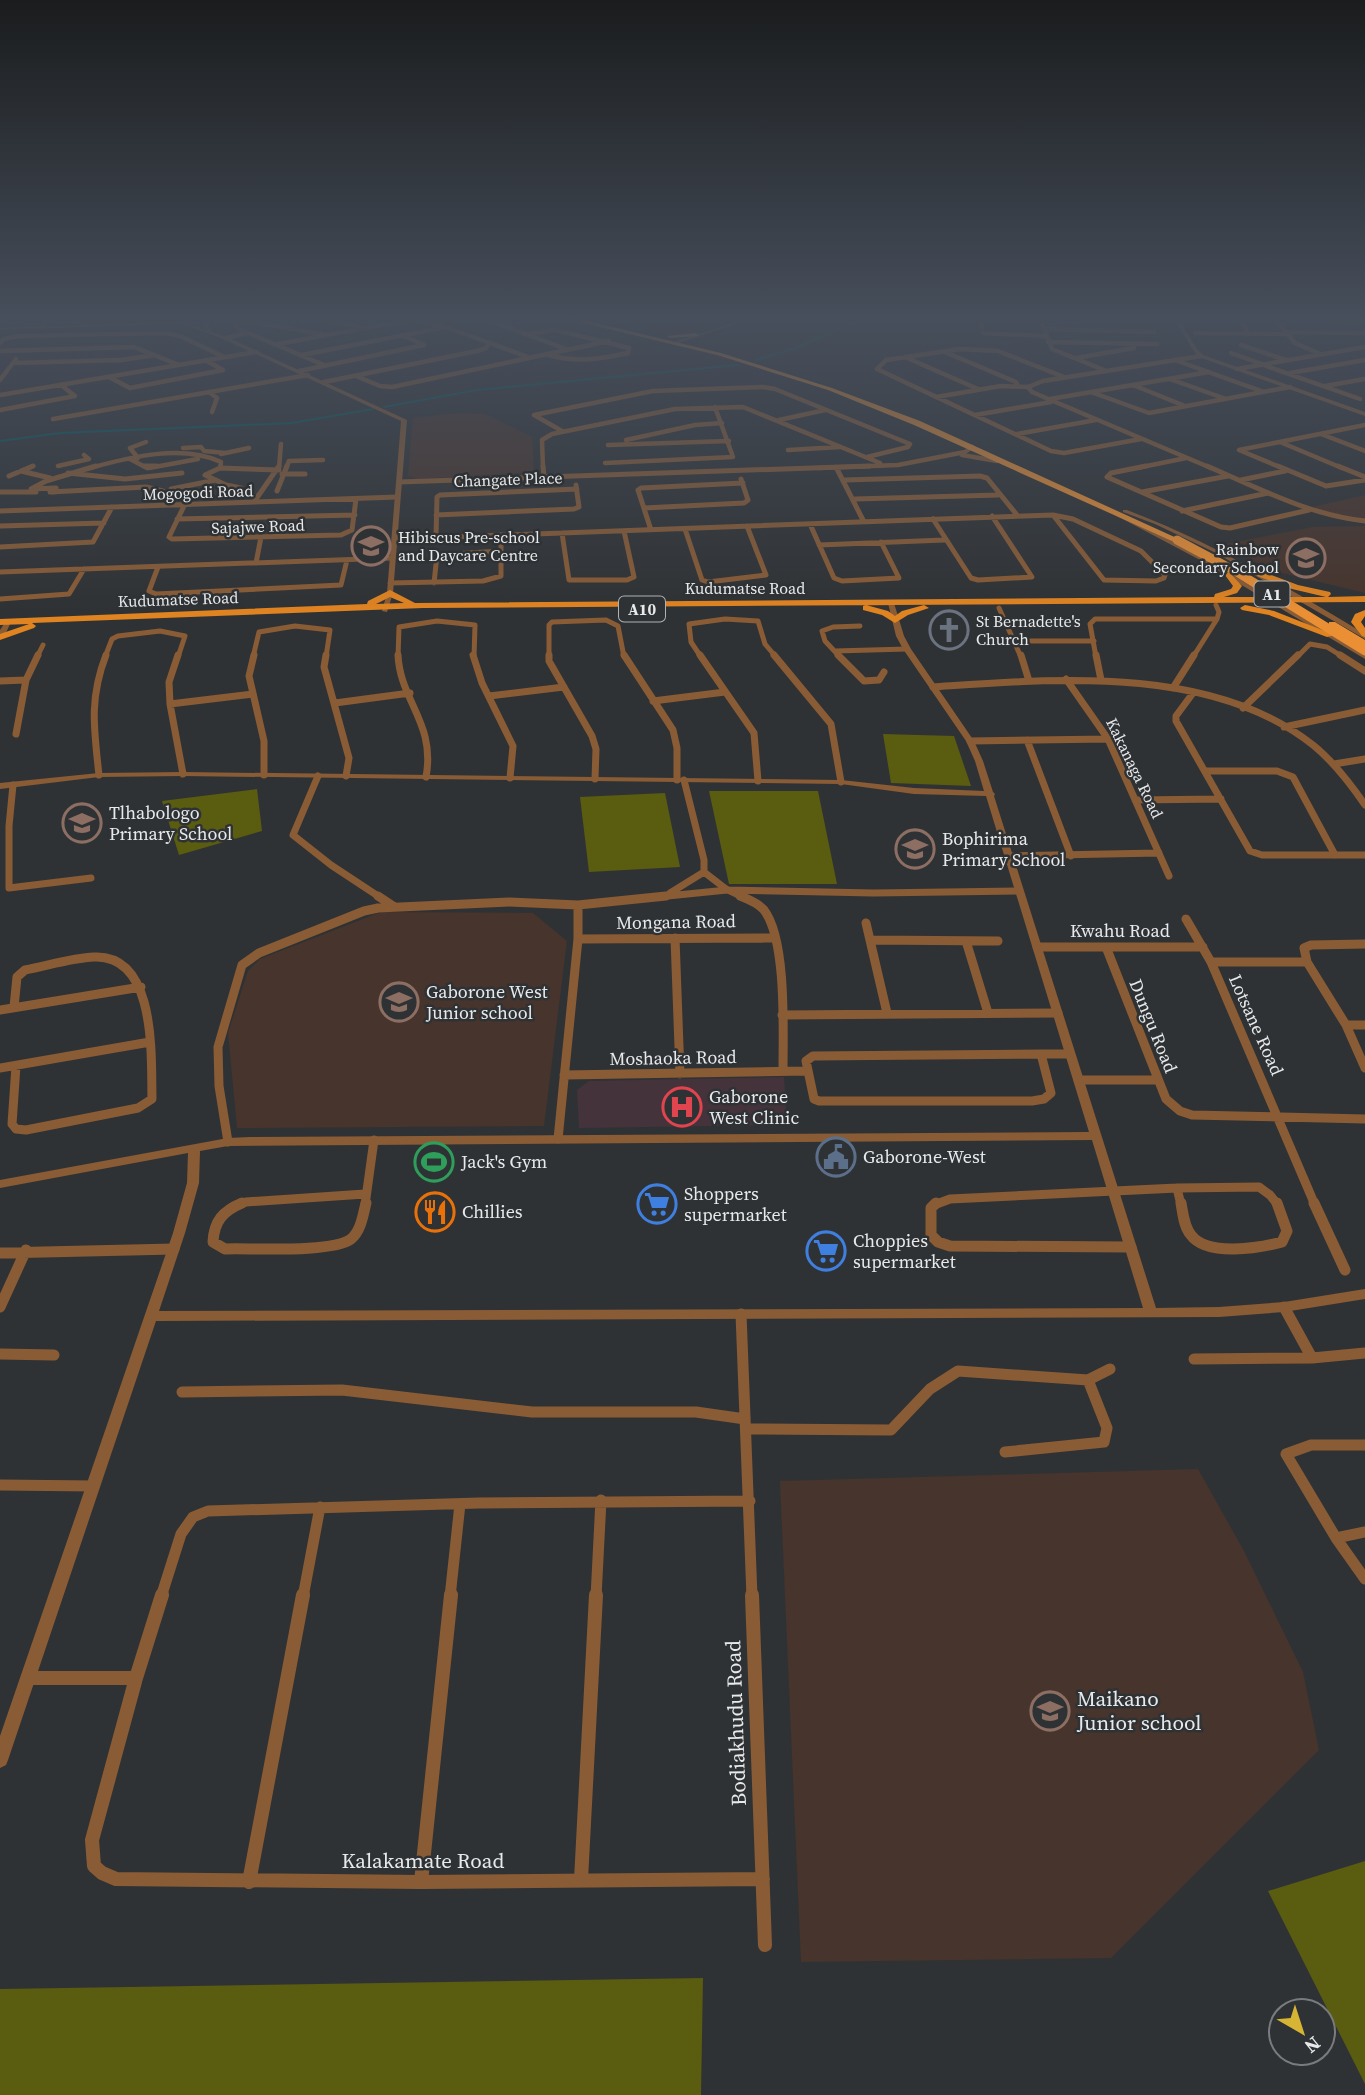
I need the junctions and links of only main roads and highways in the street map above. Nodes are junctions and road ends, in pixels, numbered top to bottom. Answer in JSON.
{"nodes":[{"id":1,"x":896,"y":416,"type":"edge"},
{"id":2,"x":909,"y":416,"type":"edge"},
{"id":3,"x":1121,"y":512,"type":"junction"},
{"id":4,"x":1179,"y":539,"type":"junction"},
{"id":5,"x":1255,"y":572,"type":"road end"},
{"id":6,"x":1229,"y":575,"type":"road end"},
{"id":7,"x":1200,"y":600,"type":"junction"},
{"id":8,"x":1365,"y":600,"type":"edge"},
{"id":9,"x":1276,"y":603,"type":"junction"},
{"id":10,"x":423,"y":605,"type":"junction"},
{"id":11,"x":891,"y":605,"type":"junction"},
{"id":12,"x":1227,"y":605,"type":"junction"},
{"id":13,"x":348,"y":607,"type":"junction"},
{"id":14,"x":930,"y":607,"type":"junction"},
{"id":15,"x":862,"y":608,"type":"junction"},
{"id":16,"x":385,"y":609,"type":"junction"},
{"id":17,"x":1365,"y":612,"type":"edge"},
{"id":18,"x":2,"y":627,"type":"edge"},
{"id":19,"x":1330,"y":635,"type":"road end"},
{"id":20,"x":1365,"y":635,"type":"edge"},
{"id":21,"x":1365,"y":644,"type":"edge"},
{"id":22,"x":1365,"y":651,"type":"edge"}],
"edges":[{"from":1,"to":3,"type":"highway","number":"A1"},
{"from":2,"to":3,"type":"highway","number":"A1"},
{"from":3,"to":4,"type":"highway","number":"A1"},
{"from":4,"to":21,"type":"highway","number":"A1","bridge":true},
{"from":4,"to":22,"type":"highway","number":"A1","bridge":true},
{"from":5,"to":8,"type":"main road"},
{"from":6,"to":7,"type":"main road"},
{"from":7,"to":9,"type":"main road","name":"Kudumatse Road","number":"A10"},
{"from":7,"to":11,"type":"main road","name":"Kudumatse Road","number":"A10"},
{"from":8,"to":9,"type":"main road","name":"Kudumatse Road","number":"A10"},
{"from":9,"to":12,"type":"main road","name":"Kudumatse Road","number":"A10"},
{"from":10,"to":11,"type":"main road","name":"Kudumatse Road","number":"A10"},
{"from":10,"to":13,"type":"main road"},
{"from":10,"to":16,"type":"main road","name":"Kudumatse Road","number":"A10"},
{"from":11,"to":14,"type":"main road","name":"Kudumatse Road","number":"A10"},
{"from":11,"to":15,"type":"main road","name":"Kudumatse Road","number":"A10"},
{"from":12,"to":14,"type":"main road","name":"Kudumatse Road","number":"A10"},
{"from":12,"to":19,"type":"main road"},
{"from":13,"to":16,"type":"main road","name":"Kudumatse Road","number":"A10"},
{"from":13,"to":18,"type":"main road","name":"Kudumatse Road","number":"A10"},
{"from":14,"to":15,"type":"main road"},
{"from":15,"to":16,"type":"main road","name":"Kudumatse Road","number":"A10"},
{"from":16,"to":18,"type":"main road","name":"Kudumatse Road","number":"A10"},
{"from":17,"to":20,"type":"main road"}]}
